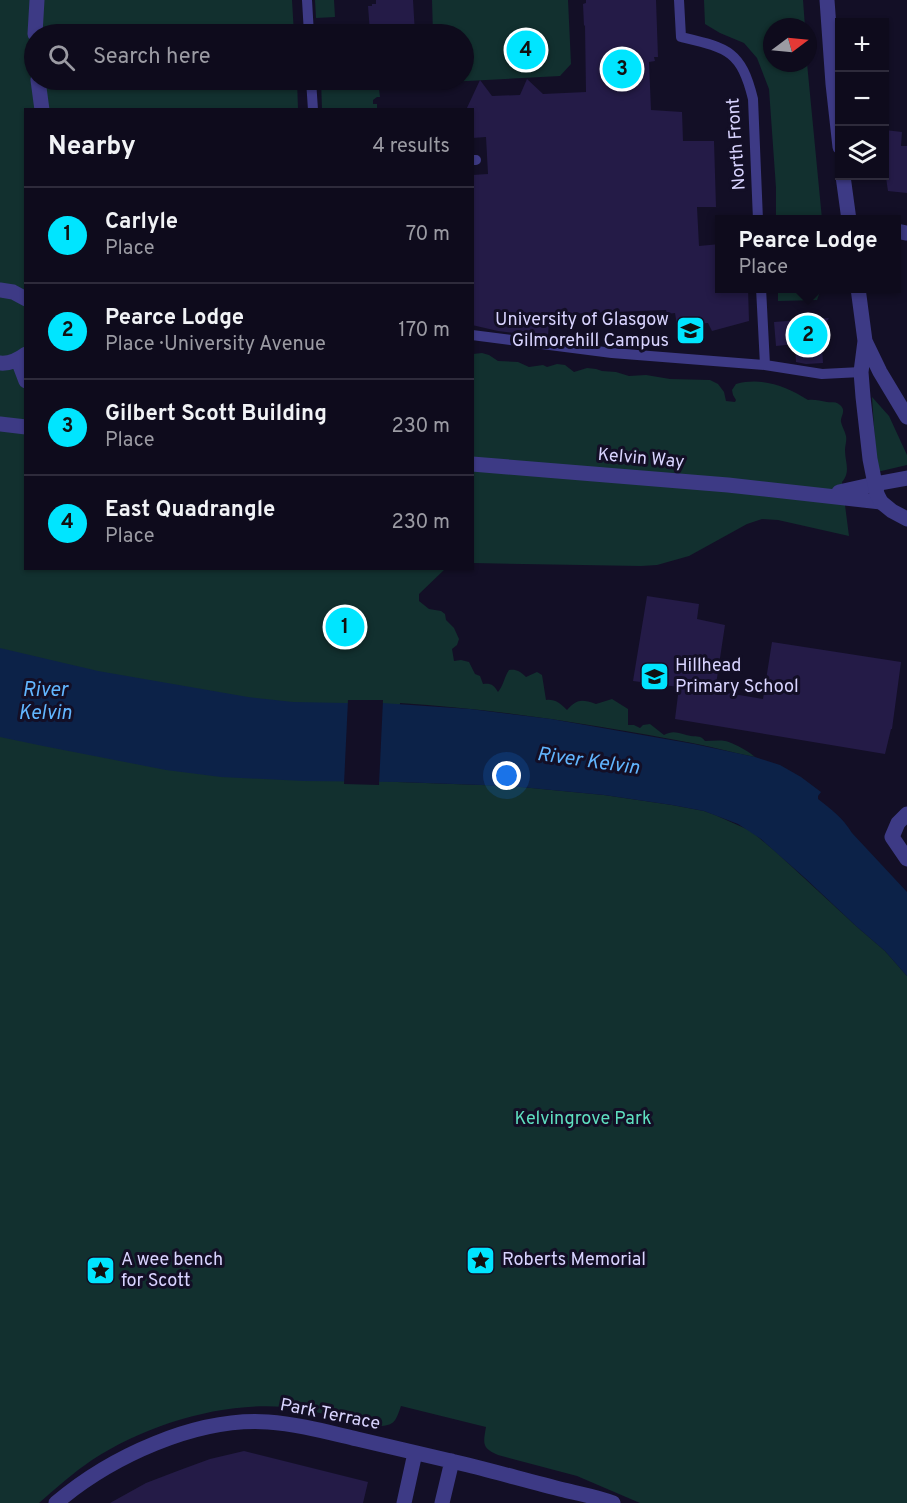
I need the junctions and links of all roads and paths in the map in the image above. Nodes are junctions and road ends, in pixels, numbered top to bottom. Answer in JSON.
{"nodes":[{"id":1,"x":37,"y":0,"type":"edge"},
{"id":2,"x":307,"y":0,"type":"edge"},
{"id":3,"x":679,"y":0,"type":"edge"},
{"id":4,"x":827,"y":0,"type":"edge"},
{"id":5,"x":36,"y":24,"type":"edge"},
{"id":6,"x":308,"y":24,"type":"edge"},
{"id":7,"x":39,"y":90,"type":"edge"},
{"id":8,"x":312,"y":90,"type":"edge"},
{"id":9,"x":42,"y":108,"type":"edge"},
{"id":10,"x":313,"y":108,"type":"edge"},
{"id":11,"x":838,"y":126,"type":"edge"},
{"id":12,"x":844,"y":180,"type":"edge"},
{"id":13,"x":758,"y":215,"type":"edge"},
{"id":14,"x":848,"y":215,"type":"edge"},
{"id":15,"x":0,"y":290,"type":"edge"},
{"id":16,"x":761,"y":293,"type":"edge"},
{"id":17,"x":859,"y":293,"type":"edge"},
{"id":18,"x":24,"y":298,"type":"edge"},
{"id":19,"x":474,"y":335,"type":"edge"},
{"id":20,"x":865,"y":341,"type":"junction"},
{"id":21,"x":22,"y":357,"type":"edge"},
{"id":22,"x":0,"y":363,"type":"edge"},
{"id":23,"x":765,"y":365,"type":"junction"},
{"id":24,"x":861,"y":372,"type":"junction"},
{"id":25,"x":907,"y":417,"type":"edge"},
{"id":26,"x":0,"y":424,"type":"edge"},
{"id":27,"x":24,"y":427,"type":"edge"},
{"id":28,"x":474,"y":464,"type":"edge"},
{"id":29,"x":907,"y":478,"type":"edge"},
{"id":30,"x":875,"y":484,"type":"junction"},
{"id":31,"x":807,"y":493,"type":"junction"},
{"id":32,"x":881,"y":502,"type":"junction"},
{"id":33,"x":907,"y":519,"type":"edge"},
{"id":34,"x":907,"y":814,"type":"edge"},
{"id":35,"x":907,"y":859,"type":"edge"},
{"id":36,"x":416,"y":1453,"type":"junction"},
{"id":37,"x":452,"y":1461,"type":"junction"},
{"id":38,"x":612,"y":1502,"type":"edge"},
{"id":39,"x":56,"y":1503,"type":"edge"},
{"id":40,"x":404,"y":1503,"type":"edge"},
{"id":41,"x":442,"y":1503,"type":"edge"}],
"edges":[{"from":1,"to":5,"type":"street"},
{"from":2,"to":6,"type":"lane"},
{"from":3,"to":13,"type":"lane","name":"North Front"},
{"from":4,"to":11,"type":"street"},
{"from":7,"to":9,"type":"street"},
{"from":8,"to":10,"type":"lane"},
{"from":12,"to":14,"type":"street"},
{"from":15,"to":18,"type":"street"},
{"from":16,"to":23,"type":"lane"},
{"from":17,"to":20,"type":"street"},
{"from":19,"to":23,"type":"lane"},
{"from":20,"to":24,"type":"street"},
{"from":20,"to":25,"type":"street"},
{"from":21,"to":22,"type":"street"},
{"from":23,"to":24,"type":"lane"},
{"from":24,"to":30,"type":"street"},
{"from":26,"to":27,"type":"street"},
{"from":28,"to":31,"type":"street","name":"Kelvin Way"},
{"from":29,"to":30,"type":"street","name":"Kelvin Way"},
{"from":30,"to":31,"type":"street","name":"Kelvin Way"},
{"from":30,"to":32,"type":"street"},
{"from":31,"to":32,"type":"street","name":"Kelvin Way"},
{"from":32,"to":33,"type":"street"},
{"from":34,"to":35,"type":"street"},
{"from":36,"to":37,"type":"street","name":"Park Terrace"},
{"from":36,"to":39,"type":"street","name":"Park Terrace"},
{"from":36,"to":40,"type":"street"},
{"from":37,"to":38,"type":"street","name":"Park Terrace"},
{"from":37,"to":41,"type":"street"}]}
